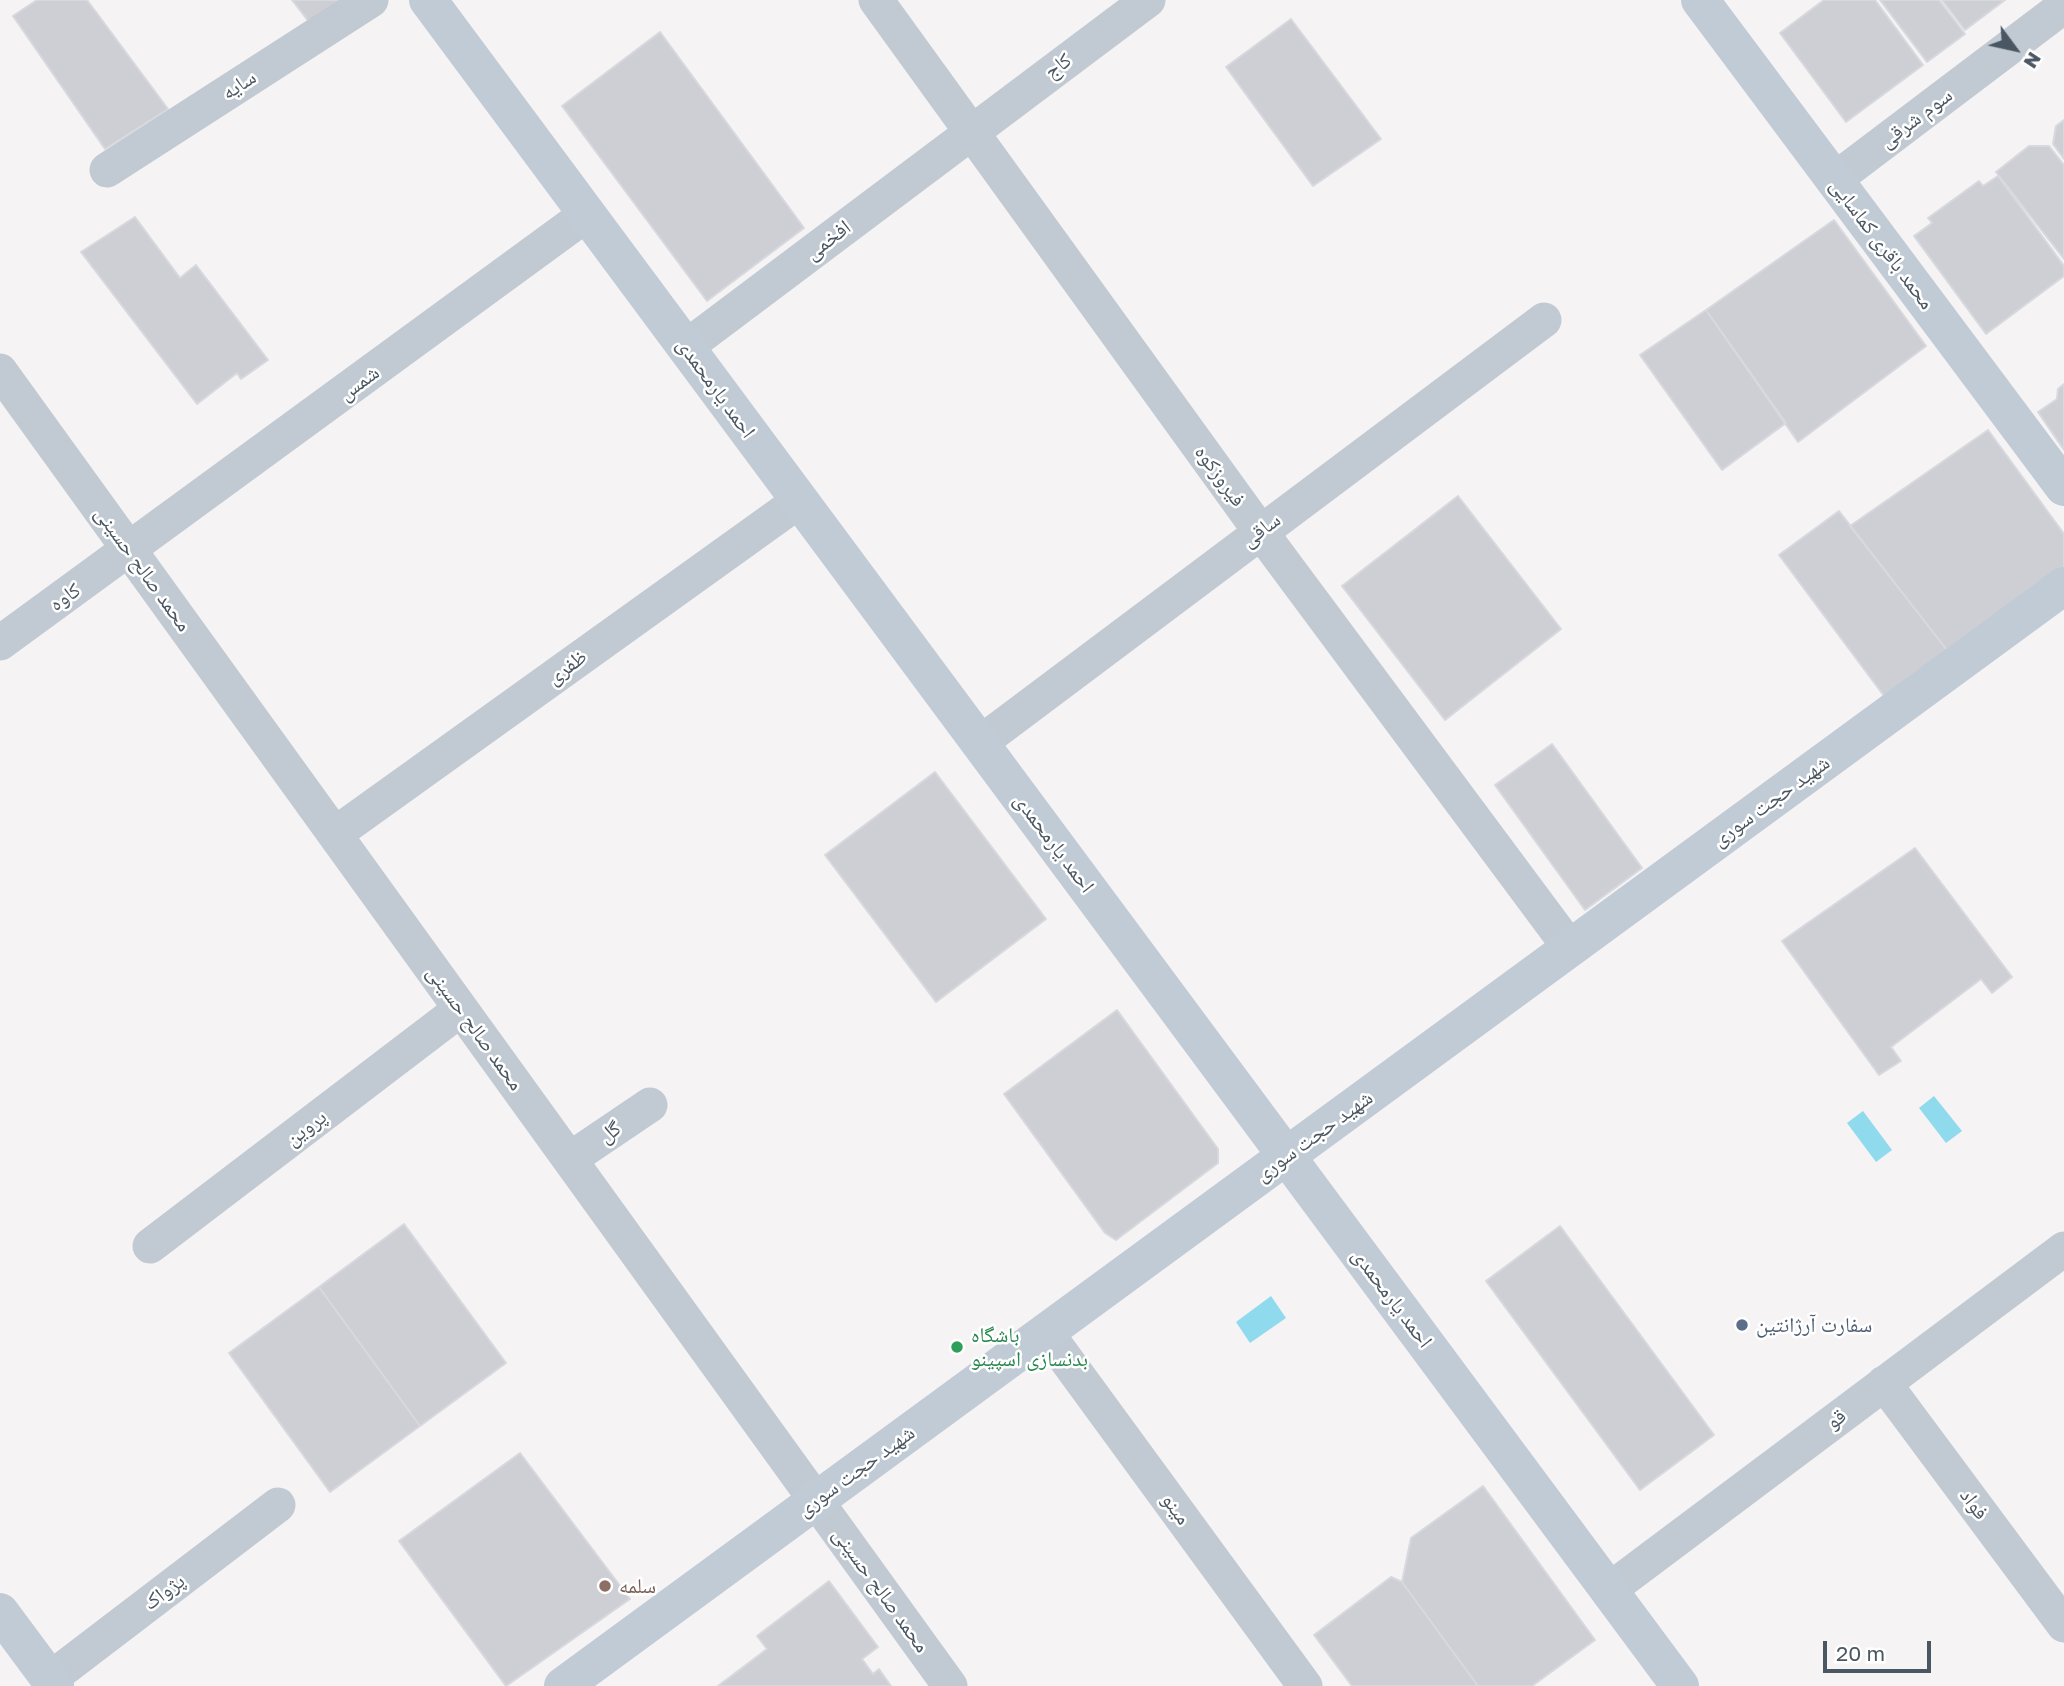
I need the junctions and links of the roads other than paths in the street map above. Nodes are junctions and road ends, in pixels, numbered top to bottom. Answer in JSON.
{"nodes":[{"id":1,"x":371,"y":0,"type":"edge"},
{"id":2,"x":428,"y":0,"type":"edge"},
{"id":3,"x":876,"y":0,"type":"edge"},
{"id":4,"x":1148,"y":0,"type":"edge"},
{"id":5,"x":1700,"y":0,"type":"edge"},
{"id":6,"x":2064,"y":6,"type":"edge"},
{"id":7,"x":969,"y":133,"type":"junction"},
{"id":8,"x":107,"y":170,"type":"dead end"},
{"id":9,"x":1835,"y":180,"type":"junction"},
{"id":10,"x":587,"y":215,"type":"junction"},
{"id":11,"x":1544,"y":320,"type":"dead end"},
{"id":12,"x":686,"y":347,"type":"junction"},
{"id":13,"x":0,"y":371,"type":"edge"},
{"id":14,"x":2064,"y":487,"type":"edge"},
{"id":15,"x":799,"y":501,"type":"junction"},
{"id":16,"x":1260,"y":531,"type":"junction"},
{"id":17,"x":130,"y":551,"type":"junction"},
{"id":18,"x":2064,"y":586,"type":"edge"},
{"id":19,"x":0,"y":643,"type":"edge"},
{"id":20,"x":980,"y":743,"type":"junction"},
{"id":21,"x":335,"y":834,"type":"junction"},
{"id":22,"x":1570,"y":948,"type":"junction"},
{"id":23,"x":461,"y":1009,"type":"junction"},
{"id":24,"x":650,"y":1105,"type":"dead end"},
{"id":25,"x":1286,"y":1156,"type":"junction"},
{"id":26,"x":569,"y":1159,"type":"junction"},
{"id":27,"x":150,"y":1246,"type":"dead end"},
{"id":28,"x":2064,"y":1249,"type":"edge"},
{"id":29,"x":1046,"y":1332,"type":"junction"},
{"id":30,"x":1884,"y":1382,"type":"junction"},
{"id":31,"x":816,"y":1501,"type":"junction"},
{"id":32,"x":278,"y":1505,"type":"dead end"},
{"id":33,"x":1609,"y":1590,"type":"junction"},
{"id":34,"x":0,"y":1612,"type":"edge"},
{"id":35,"x":2064,"y":1625,"type":"edge"},
{"id":36,"x":52,"y":1682,"type":"edge"},
{"id":37,"x":563,"y":1686,"type":"edge"},
{"id":38,"x":950,"y":1686,"type":"edge"},
{"id":39,"x":1305,"y":1686,"type":"edge"},
{"id":40,"x":1680,"y":1686,"type":"edge"}],
"edges":[{"from":1,"to":8,"type":"street","name":"سایه"},
{"from":2,"to":10,"type":"street","name":"احمد یارمحمدی"},
{"from":3,"to":7,"type":"street","name":"فیروزکوه"},
{"from":4,"to":7,"type":"street","name":"کاج"},
{"from":5,"to":9,"type":"street","name":"محمد باقری کماسایی"},
{"from":6,"to":9,"type":"street","name":"سوم شرقی"},
{"from":7,"to":12,"type":"street","name":"افخمی"},
{"from":7,"to":16,"type":"street","name":"فیروزکوه"},
{"from":9,"to":14,"type":"street","name":"محمد باقری کماسایی"},
{"from":10,"to":12,"type":"street","name":"احمد یارمحمدی"},
{"from":10,"to":17,"type":"street","name":"شمس"},
{"from":11,"to":16,"type":"street","name":"ساقی"},
{"from":12,"to":15,"type":"street","name":"احمد یارمحمدی"},
{"from":13,"to":17,"type":"street","name":"محمد صالح حسینی"},
{"from":15,"to":20,"type":"street","name":"احمد یارمحمدی"},
{"from":15,"to":21,"type":"street","name":"ظفری"},
{"from":16,"to":20,"type":"street","name":"ساقی"},
{"from":16,"to":22,"type":"street","name":"فیروزکوه"},
{"from":17,"to":19,"type":"street","name":"کاوه"},
{"from":17,"to":21,"type":"street","name":"محمد صالح حسینی"},
{"from":18,"to":22,"type":"street","name":"شهید حجت سوری"},
{"from":20,"to":25,"type":"street","name":"احمد یارمحمدی"},
{"from":21,"to":23,"type":"street","name":"محمد صالح حسینی"},
{"from":22,"to":25,"type":"street","name":"شهید حجت سوری"},
{"from":23,"to":26,"type":"street","name":"محمد صالح حسینی"},
{"from":23,"to":27,"type":"street","name":"پروین"},
{"from":24,"to":26,"type":"street","name":"گل"},
{"from":25,"to":29,"type":"street","name":"شهید حجت سوری"},
{"from":25,"to":33,"type":"street","name":"احمد یارمحمدی"},
{"from":26,"to":31,"type":"street","name":"محمد صالح حسینی"},
{"from":28,"to":30,"type":"street","name":"قو"},
{"from":29,"to":31,"type":"street","name":"شهید حجت سوری"},
{"from":29,"to":39,"type":"street","name":"مینو"},
{"from":30,"to":33,"type":"street","name":"قو"},
{"from":30,"to":35,"type":"street","name":"فواد"},
{"from":31,"to":37,"type":"street","name":"شهید حجت سوری"},
{"from":31,"to":38,"type":"street","name":"محمد صالح حسینی"},
{"from":32,"to":36,"type":"street","name":"پژواک"},
{"from":33,"to":40,"type":"street","name":"احمد یارمحمدی"},
{"from":34,"to":36,"type":"street"}]}
